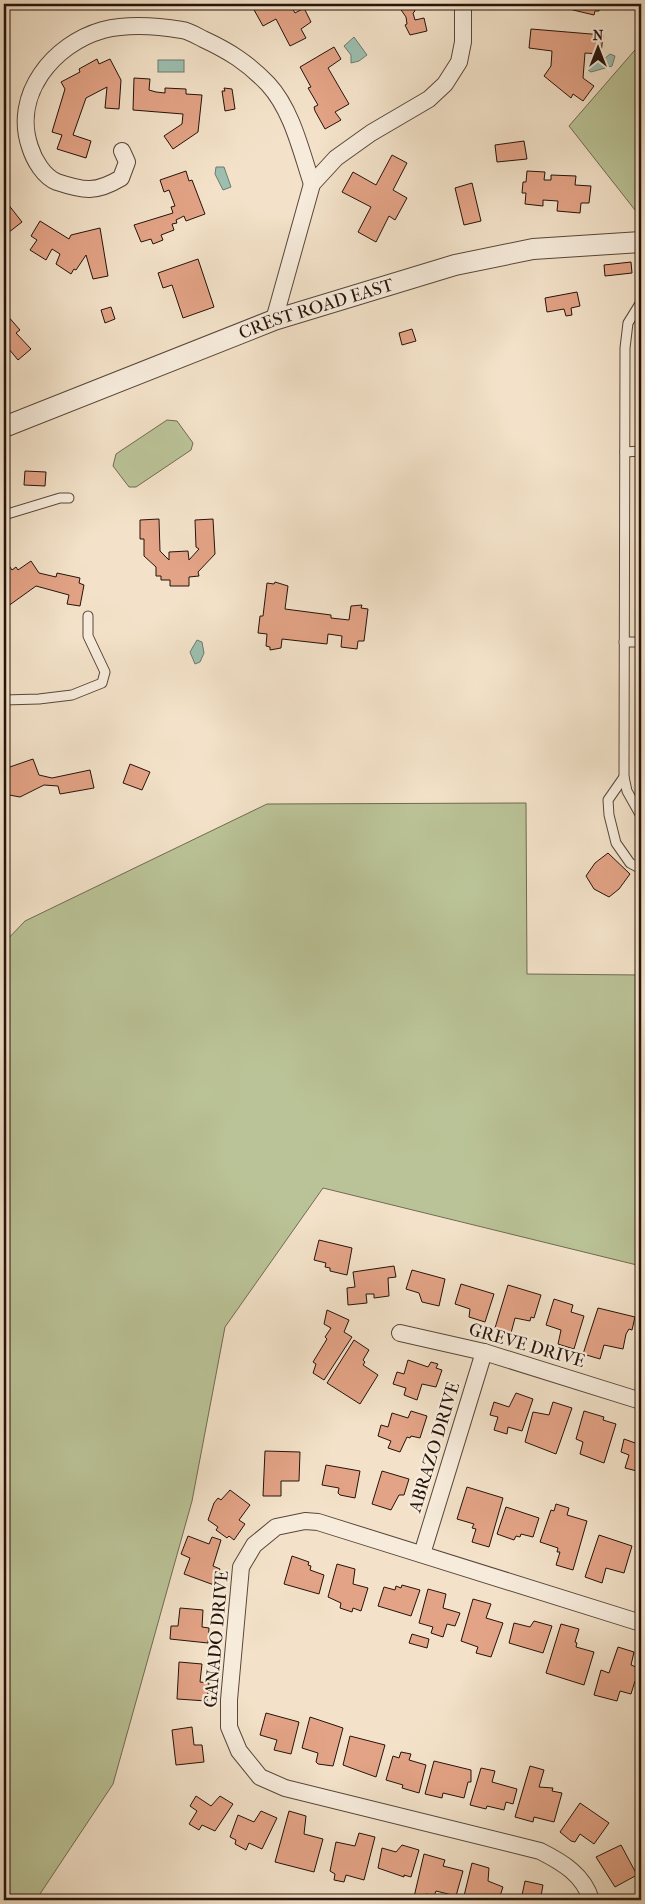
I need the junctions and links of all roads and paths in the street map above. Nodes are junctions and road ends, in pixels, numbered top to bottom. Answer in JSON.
{"nodes":[{"id":1,"x":463,"y":4,"type":"edge"},
{"id":2,"x":122,"y":151,"type":"dead end"},
{"id":3,"x":312,"y":184,"type":"junction"},
{"id":4,"x":641,"y":242,"type":"edge"},
{"id":5,"x":641,"y":302,"type":"edge"},
{"id":6,"x":274,"y":320,"type":"junction"},
{"id":7,"x":4,"y":427,"type":"edge"},
{"id":8,"x":639,"y":450,"type":"edge"},
{"id":9,"x":625,"y":452,"type":"junction"},
{"id":10,"x":69,"y":498,"type":"dead end"},
{"id":11,"x":4,"y":516,"type":"edge"},
{"id":12,"x":88,"y":616,"type":"dead end"},
{"id":13,"x":624,"y":642,"type":"junction"},
{"id":14,"x":641,"y":642,"type":"edge"},
{"id":15,"x":4,"y":700,"type":"edge"},
{"id":16,"x":624,"y":777,"type":"junction"},
{"id":17,"x":641,"y":816,"type":"edge"},
{"id":18,"x":641,"y":869,"type":"edge"},
{"id":19,"x":400,"y":1333,"type":"dead end"},
{"id":20,"x":484,"y":1352,"type":"junction"},
{"id":21,"x":641,"y":1401,"type":"edge"},
{"id":22,"x":422,"y":1554,"type":"junction"},
{"id":23,"x":641,"y":1623,"type":"edge"},
{"id":24,"x":591,"y":1900,"type":"edge"}],
"edges":[{"from":1,"to":3,"type":"street"},
{"from":2,"to":3,"type":"street"},
{"from":3,"to":6,"type":"street"},
{"from":4,"to":6,"type":"street","name":"CREST ROAD EAST"},
{"from":5,"to":9,"type":"lane"},
{"from":6,"to":7,"type":"street","name":"CREST ROAD EAST"},
{"from":8,"to":9,"type":"lane"},
{"from":9,"to":13,"type":"lane"},
{"from":10,"to":11,"type":"lane"},
{"from":12,"to":15,"type":"lane"},
{"from":13,"to":14,"type":"lane"},
{"from":13,"to":16,"type":"lane"},
{"from":16,"to":17,"type":"lane"},
{"from":16,"to":18,"type":"lane"},
{"from":19,"to":20,"type":"street","name":"GREVE DRIVE"},
{"from":20,"to":21,"type":"street","name":"GREVE DRIVE"},
{"from":20,"to":22,"type":"street","name":"ABRAZO DRIVE"},
{"from":22,"to":23,"type":"street","name":"GANADO DRIVE"},
{"from":22,"to":24,"type":"street","name":"GANADO DRIVE"}]}
